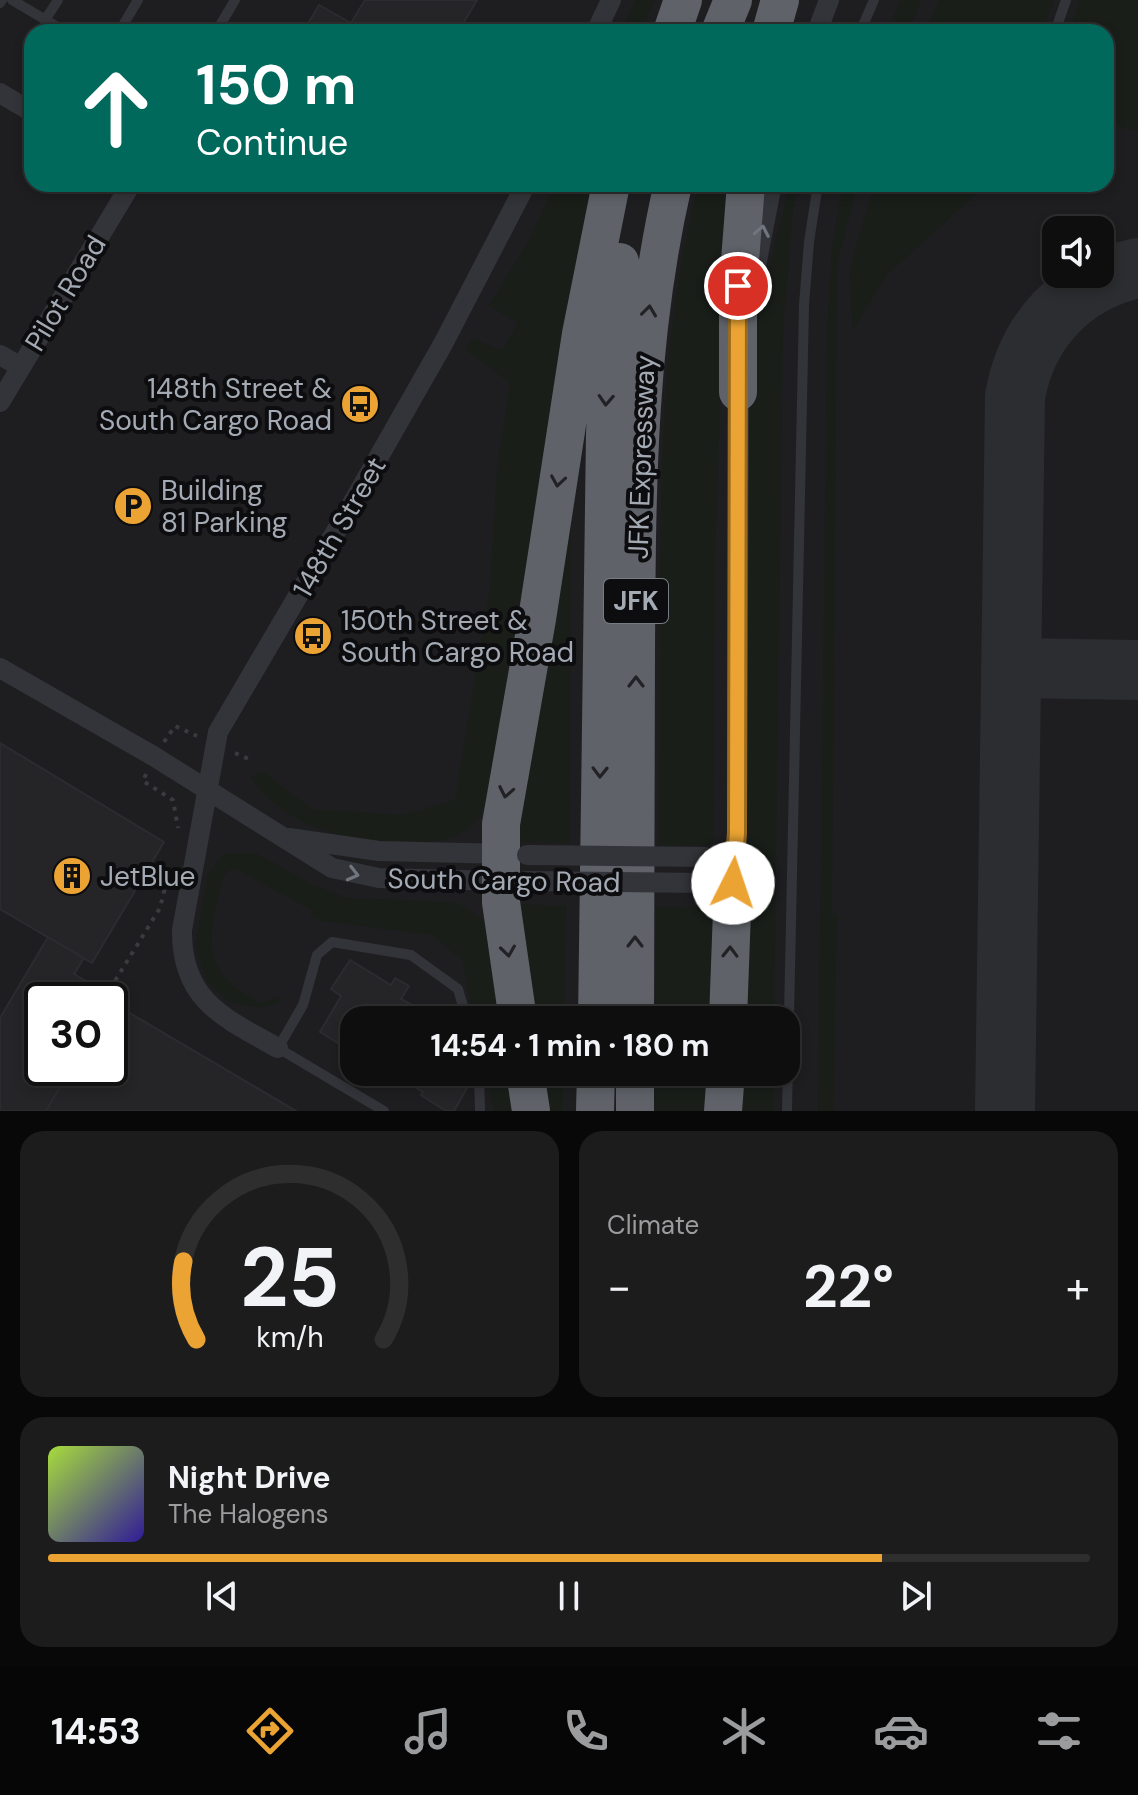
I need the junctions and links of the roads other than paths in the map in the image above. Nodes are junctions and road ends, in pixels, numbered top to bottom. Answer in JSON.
{"nodes":[{"id":1,"x":12,"y":0,"type":"edge"},
{"id":2,"x":58,"y":0,"type":"edge"},
{"id":3,"x":138,"y":0,"type":"edge"},
{"id":4,"x":235,"y":0,"type":"edge"},
{"id":5,"x":664,"y":0,"type":"edge"},
{"id":6,"x":683,"y":0,"type":"edge"},
{"id":7,"x":733,"y":0,"type":"edge"},
{"id":8,"x":780,"y":0,"type":"edge"},
{"id":9,"x":829,"y":0,"type":"edge"},
{"id":10,"x":874,"y":0,"type":"edge"},
{"id":11,"x":1066,"y":0,"type":"edge"},
{"id":12,"x":605,"y":3,"type":"edge"},
{"id":13,"x":45,"y":20,"type":"junction"},
{"id":14,"x":52,"y":24,"type":"edge"},
{"id":15,"x":124,"y":24,"type":"edge"},
{"id":16,"x":221,"y":24,"type":"edge"},
{"id":17,"x":598,"y":24,"type":"edge"},
{"id":18,"x":656,"y":24,"type":"edge"},
{"id":19,"x":675,"y":24,"type":"edge"},
{"id":20,"x":723,"y":24,"type":"edge"},
{"id":21,"x":773,"y":24,"type":"edge"},
{"id":22,"x":820,"y":24,"type":"edge"},
{"id":23,"x":864,"y":24,"type":"edge"},
{"id":24,"x":1058,"y":24,"type":"edge"},
{"id":25,"x":0,"y":93,"type":"edge"},
{"id":26,"x":24,"y":107,"type":"edge"},
{"id":27,"x":126,"y":192,"type":"edge"},
{"id":28,"x":522,"y":192,"type":"edge"},
{"id":29,"x":609,"y":192,"type":"edge"},
{"id":30,"x":632,"y":192,"type":"edge"},
{"id":31,"x":671,"y":192,"type":"edge"},
{"id":32,"x":745,"y":192,"type":"edge"},
{"id":33,"x":771,"y":192,"type":"edge"},
{"id":34,"x":817,"y":192,"type":"edge"},
{"id":35,"x":0,"y":355,"type":"edge"},
{"id":36,"x":21,"y":367,"type":"junction"},
{"id":37,"x":738,"y":392,"type":"junction"},
{"id":38,"x":0,"y":402,"type":"edge"},
{"id":39,"x":0,"y":668,"type":"edge"},
{"id":40,"x":208,"y":790,"type":"junction"},
{"id":41,"x":513,"y":868,"type":"junction"},
{"id":42,"x":724,"y":874,"type":"junction"},
{"id":43,"x":463,"y":1006,"type":"edge"},
{"id":44,"x":516,"y":1006,"type":"edge"},
{"id":45,"x":597,"y":1006,"type":"edge"},
{"id":46,"x":635,"y":1006,"type":"edge"},
{"id":47,"x":728,"y":1006,"type":"edge"},
{"id":48,"x":278,"y":1048,"type":"junction"},
{"id":49,"x":479,"y":1086,"type":"edge"},
{"id":50,"x":527,"y":1086,"type":"edge"},
{"id":51,"x":596,"y":1086,"type":"edge"},
{"id":52,"x":635,"y":1086,"type":"edge"},
{"id":53,"x":725,"y":1086,"type":"edge"},
{"id":54,"x":384,"y":1111,"type":"edge"},
{"id":55,"x":480,"y":1111,"type":"edge"},
{"id":56,"x":531,"y":1111,"type":"edge"},
{"id":57,"x":595,"y":1111,"type":"edge"},
{"id":58,"x":635,"y":1111,"type":"edge"},
{"id":59,"x":723,"y":1111,"type":"edge"},
{"id":60,"x":787,"y":1111,"type":"edge"}],
"edges":[{"from":1,"to":13,"type":"lane"},
{"from":2,"to":13,"type":"lane"},
{"from":3,"to":15,"type":"lane"},
{"from":4,"to":16,"type":"lane"},
{"from":5,"to":18,"type":"highway"},
{"from":6,"to":19,"type":"highway"},
{"from":7,"to":20,"type":"highway"},
{"from":8,"to":21,"type":"highway"},
{"from":9,"to":22,"type":"street"},
{"from":10,"to":23,"type":"lane"},
{"from":11,"to":24,"type":"lane"},
{"from":12,"to":17,"type":"street"},
{"from":13,"to":14,"type":"lane"},
{"from":25,"to":26,"type":"street"},
{"from":27,"to":36,"type":"street","name":"Pilot Road"},
{"from":28,"to":40,"type":"street","name":"148th Street"},
{"from":29,"to":41,"type":"highway","one_way":true},
{"from":30,"to":45,"type":"highway","name":"JFK Expressway","number":"JFK","one_way":true},
{"from":46,"to":31,"type":"highway","name":"JFK Expressway","number":"JFK","one_way":true},
{"from":32,"to":37,"type":"highway"},
{"from":37,"to":33,"type":"street","one_way":true},
{"from":34,"to":60,"type":"lane"},
{"from":35,"to":36,"type":"street"},
{"from":36,"to":38,"type":"street","name":"Pilot Road"},
{"from":37,"to":42,"type":"street"},
{"from":39,"to":40,"type":"street","name":"South Cargo Road"},
{"from":40,"to":41,"type":"street","name":"South Cargo Road"},
{"from":40,"to":48,"type":"street","name":"148th Street"},
{"from":41,"to":42,"type":"street","name":"South Cargo Road","bridge":true},
{"from":41,"to":42,"type":"street","name":"South Cargo Road","bridge":true},
{"from":41,"to":44,"type":"highway","one_way":true},
{"from":47,"to":42,"type":"highway","one_way":true},
{"from":43,"to":48,"type":"lane"},
{"from":48,"to":54,"type":"lane","name":"148th Street"},
{"from":49,"to":55,"type":"lane"},
{"from":50,"to":56,"type":"highway"},
{"from":51,"to":57,"type":"highway"},
{"from":52,"to":58,"type":"highway"},
{"from":53,"to":59,"type":"highway"}]}
